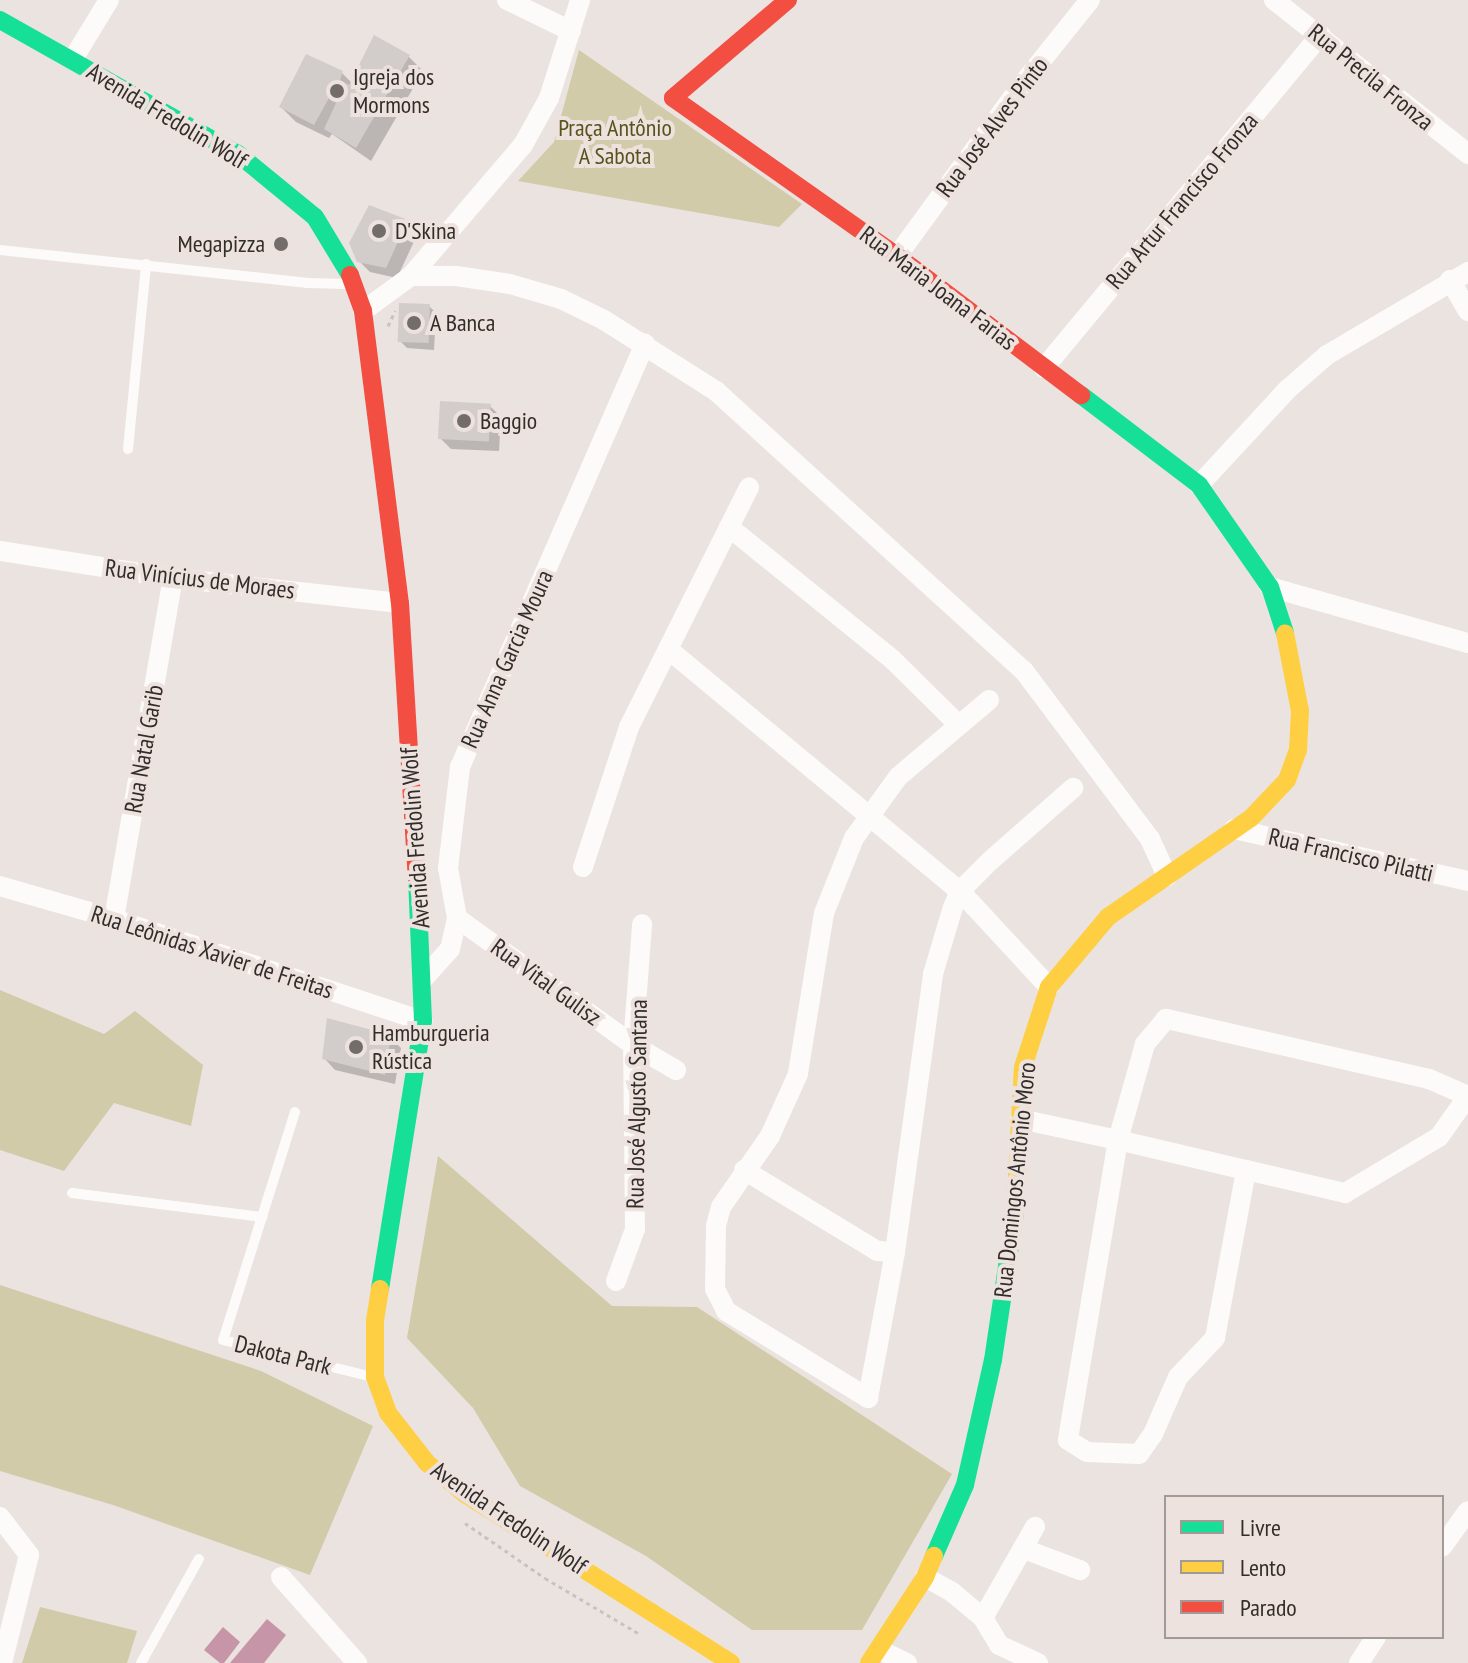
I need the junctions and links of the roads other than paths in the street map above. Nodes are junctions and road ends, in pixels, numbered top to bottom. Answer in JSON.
{"nodes":[{"id":1,"x":109,"y":0,"type":"edge"},
{"id":2,"x":507,"y":0,"type":"edge"},
{"id":3,"x":580,"y":0,"type":"edge"},
{"id":4,"x":788,"y":0,"type":"edge"},
{"id":5,"x":1090,"y":0,"type":"edge"},
{"id":6,"x":1274,"y":0,"type":"edge"},
{"id":7,"x":0,"y":20,"type":"edge"},
{"id":8,"x":571,"y":31,"type":"junction"},
{"id":9,"x":1320,"y":35,"type":"junction"},
{"id":10,"x":73,"y":59,"type":"junction"},
{"id":11,"x":1468,"y":154,"type":"edge"},
{"id":12,"x":0,"y":250,"type":"edge"},
{"id":13,"x":897,"y":256,"type":"junction"},
{"id":14,"x":146,"y":264,"type":"junction"},
{"id":15,"x":411,"y":276,"type":"junction"},
{"id":16,"x":1459,"y":276,"type":"edge"},
{"id":17,"x":355,"y":284,"type":"junction"},
{"id":18,"x":363,"y":311,"type":"junction"},
{"id":19,"x":1468,"y":311,"type":"edge"},
{"id":20,"x":645,"y":344,"type":"junction"},
{"id":21,"x":1044,"y":368,"type":"junction"},
{"id":22,"x":128,"y":449,"type":"dead end"},
{"id":23,"x":1199,"y":485,"type":"junction"},
{"id":24,"x":749,"y":487,"type":"dead end"},
{"id":25,"x":729,"y":527,"type":"junction"},
{"id":26,"x":0,"y":551,"type":"edge"},
{"id":27,"x":173,"y":578,"type":"junction"},
{"id":28,"x":1270,"y":587,"type":"junction"},
{"id":29,"x":400,"y":603,"type":"junction"},
{"id":30,"x":1468,"y":643,"type":"edge"},
{"id":31,"x":668,"y":649,"type":"junction"},
{"id":32,"x":989,"y":700,"type":"dead end"},
{"id":33,"x":958,"y":724,"type":"junction"},
{"id":34,"x":1073,"y":788,"type":"dead end"},
{"id":35,"x":868,"y":815,"type":"junction"},
{"id":36,"x":1234,"y":829,"type":"junction"},
{"id":37,"x":583,"y":867,"type":"dead end"},
{"id":38,"x":1167,"y":876,"type":"junction"},
{"id":39,"x":1468,"y":881,"type":"edge"},
{"id":40,"x":0,"y":886,"type":"edge"},
{"id":41,"x":960,"y":891,"type":"junction"},
{"id":42,"x":457,"y":918,"type":"junction"},
{"id":43,"x":114,"y":919,"type":"junction"},
{"id":44,"x":642,"y":924,"type":"dead end"},
{"id":45,"x":423,"y":979,"type":"junction"},
{"id":46,"x":1049,"y":987,"type":"junction"},
{"id":47,"x":423,"y":1021,"type":"junction"},
{"id":48,"x":633,"y":1045,"type":"junction"},
{"id":49,"x":676,"y":1070,"type":"dead end"},
{"id":50,"x":295,"y":1112,"type":"dead end"},
{"id":51,"x":1020,"y":1119,"type":"junction"},
{"id":52,"x":1118,"y":1140,"type":"junction"},
{"id":53,"x":744,"y":1170,"type":"junction"},
{"id":54,"x":1246,"y":1170,"type":"junction"},
{"id":55,"x":72,"y":1193,"type":"dead end"},
{"id":56,"x":262,"y":1217,"type":"junction"},
{"id":57,"x":895,"y":1252,"type":"junction"},
{"id":58,"x":616,"y":1281,"type":"dead end"},
{"id":59,"x":375,"y":1377,"type":"junction"},
{"id":60,"x":1468,"y":1511,"type":"edge"},
{"id":61,"x":0,"y":1517,"type":"edge"},
{"id":62,"x":1035,"y":1527,"type":"dead end"},
{"id":63,"x":1444,"y":1544,"type":"edge"},
{"id":64,"x":1024,"y":1549,"type":"junction"},
{"id":65,"x":199,"y":1559,"type":"dead end"},
{"id":66,"x":1080,"y":1570,"type":"dead end"},
{"id":67,"x":281,"y":1577,"type":"dead end"},
{"id":68,"x":925,"y":1577,"type":"junction"},
{"id":69,"x":983,"y":1618,"type":"junction"},
{"id":70,"x":1375,"y":1639,"type":"edge"},
{"id":71,"x":874,"y":1656,"type":"edge"},
{"id":72,"x":2,"y":1663,"type":"edge"},
{"id":73,"x":141,"y":1663,"type":"edge"},
{"id":74,"x":357,"y":1663,"type":"edge"},
{"id":75,"x":731,"y":1663,"type":"edge"},
{"id":76,"x":907,"y":1663,"type":"edge"},
{"id":77,"x":1038,"y":1663,"type":"edge"},
{"id":78,"x":1359,"y":1663,"type":"edge"}],
"edges":[{"from":1,"to":10,"type":"street"},
{"from":2,"to":8,"type":"street"},
{"from":3,"to":8,"type":"street"},
{"from":4,"to":13,"type":"street","name":"Rua Maria Joana Farias"},
{"from":5,"to":13,"type":"street","name":"Rua José Alves Pinto"},
{"from":6,"to":9,"type":"street","name":"Rua Precila Fronza"},
{"from":7,"to":10,"type":"street","name":"Avenida Fredolin Wolf"},
{"from":8,"to":15,"type":"street"},
{"from":9,"to":11,"type":"street","name":"Rua Precila Fronza"},
{"from":9,"to":21,"type":"street","name":"Rua Artur Francisco Fronza"},
{"from":10,"to":17,"type":"street","name":"Avenida Fredolin Wolf"},
{"from":12,"to":14,"type":"lane"},
{"from":13,"to":21,"type":"street","name":"Rua Maria Joana Farias"},
{"from":14,"to":17,"type":"lane"},
{"from":14,"to":22,"type":"lane"},
{"from":15,"to":18,"type":"street"},
{"from":15,"to":20,"type":"street"},
{"from":16,"to":19,"type":"street"},
{"from":16,"to":23,"type":"street"},
{"from":17,"to":18,"type":"street","name":"Avenida Fredolin Wolf"},
{"from":18,"to":29,"type":"street","name":"Avenida Fredolin Wolf"},
{"from":20,"to":38,"type":"street"},
{"from":20,"to":42,"type":"street","name":"Rua Anna Garcia Moura"},
{"from":21,"to":23,"type":"street","name":"Rua Maria Joana Farias"},
{"from":23,"to":28,"type":"street","name":"Rua Domingos Antônio Moro"},
{"from":24,"to":25,"type":"street"},
{"from":25,"to":31,"type":"street"},
{"from":25,"to":33,"type":"street"},
{"from":26,"to":27,"type":"street","name":"Rua Vinícius de Moraes"},
{"from":27,"to":29,"type":"street","name":"Rua Vinícius de Moraes"},
{"from":27,"to":43,"type":"street","name":"Rua Natal Garib"},
{"from":28,"to":30,"type":"street"},
{"from":28,"to":36,"type":"street","name":"Rua Domingos Antônio Moro"},
{"from":29,"to":45,"type":"street","name":"Avenida Fredolin Wolf"},
{"from":31,"to":35,"type":"street"},
{"from":31,"to":37,"type":"street"},
{"from":32,"to":33,"type":"street"},
{"from":33,"to":35,"type":"street"},
{"from":34,"to":41,"type":"street"},
{"from":35,"to":41,"type":"street"},
{"from":35,"to":53,"type":"street"},
{"from":36,"to":38,"type":"street","name":"Rua Domingos Antônio Moro"},
{"from":36,"to":39,"type":"street","name":"Rua Francisco Pilatti"},
{"from":38,"to":46,"type":"street","name":"Rua Domingos Antônio Moro"},
{"from":40,"to":43,"type":"street","name":"Rua Leônidas Xavier de Freitas"},
{"from":41,"to":46,"type":"street"},
{"from":41,"to":57,"type":"street"},
{"from":42,"to":45,"type":"street","name":"Rua Anna Garcia Moura"},
{"from":42,"to":48,"type":"street","name":"Rua Vital Gulisz"},
{"from":43,"to":47,"type":"street","name":"Rua Leônidas Xavier de Freitas"},
{"from":44,"to":48,"type":"street","name":"Rua José Algusto Santana"},
{"from":45,"to":47,"type":"street","name":"Avenida Fredolin Wolf"},
{"from":46,"to":51,"type":"street","name":"Rua Domingos Antônio Moro"},
{"from":47,"to":59,"type":"street","name":"Avenida Fredolin Wolf"},
{"from":48,"to":49,"type":"street","name":"Rua Vital Gulisz"},
{"from":48,"to":58,"type":"street","name":"Rua José Algusto Santana"},
{"from":50,"to":56,"type":"lane","name":"Dakota Park"},
{"from":51,"to":52,"type":"street"},
{"from":51,"to":68,"type":"street","name":"Rua Domingos Antônio Moro"},
{"from":52,"to":54,"type":"street"},
{"from":52,"to":54,"type":"street"},
{"from":52,"to":54,"type":"street"},
{"from":53,"to":57,"type":"street"},
{"from":53,"to":57,"type":"street"},
{"from":55,"to":56,"type":"lane"},
{"from":56,"to":59,"type":"lane","name":"Dakota Park"},
{"from":59,"to":75,"type":"street","name":"Avenida Fredolin Wolf"},
{"from":60,"to":63,"type":"street"},
{"from":61,"to":72,"type":"street"},
{"from":62,"to":64,"type":"street"},
{"from":64,"to":66,"type":"street"},
{"from":64,"to":69,"type":"street"},
{"from":65,"to":73,"type":"lane"},
{"from":67,"to":74,"type":"street"},
{"from":68,"to":69,"type":"street"},
{"from":68,"to":71,"type":"street","name":"Rua Domingos Antônio Moro"},
{"from":69,"to":77,"type":"street"},
{"from":70,"to":78,"type":"street"},
{"from":71,"to":76,"type":"street"}]}
